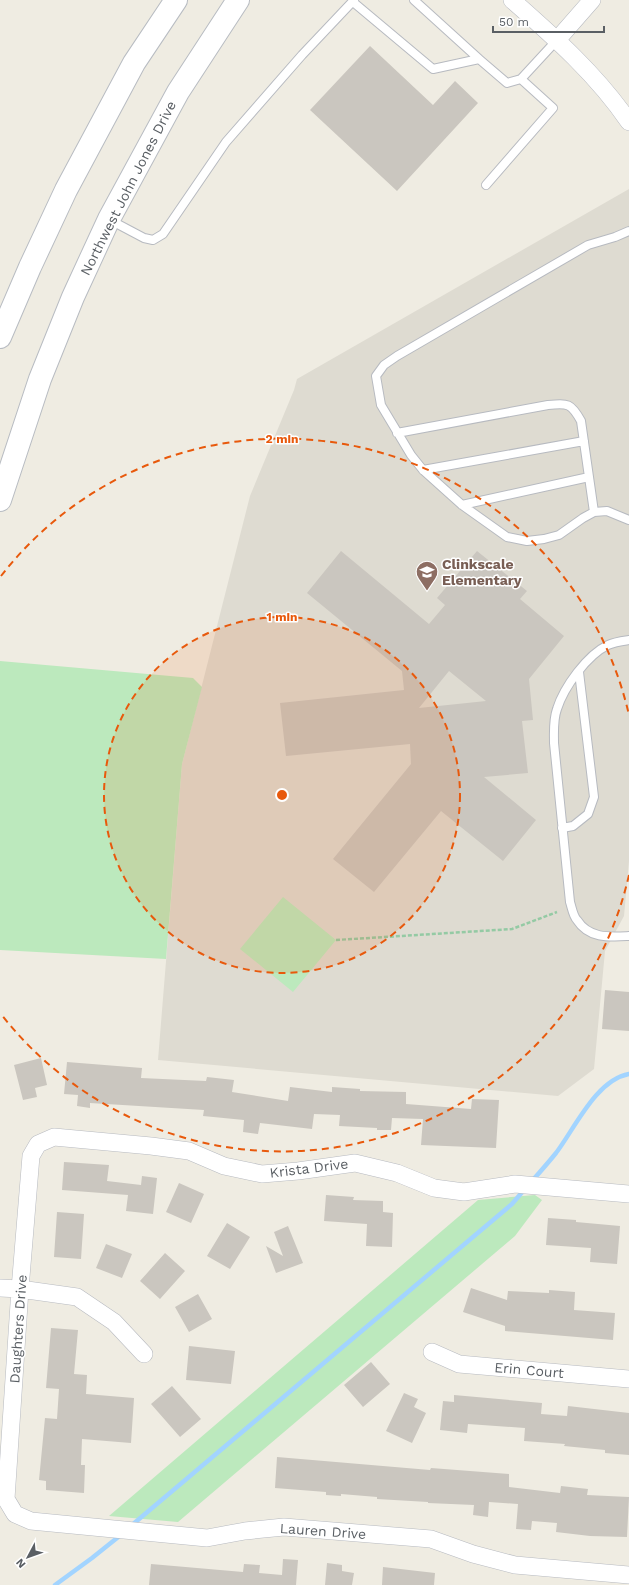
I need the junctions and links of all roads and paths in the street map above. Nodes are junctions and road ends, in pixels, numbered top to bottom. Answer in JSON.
{"nodes":[{"id":1,"x":176,"y":0,"type":"edge"},
{"id":2,"x":238,"y":0,"type":"edge"},
{"id":3,"x":414,"y":0,"type":"edge"},
{"id":4,"x":512,"y":0,"type":"edge"},
{"id":5,"x":592,"y":0,"type":"edge"},
{"id":6,"x":354,"y":1,"type":"edge"},
{"id":7,"x":557,"y":40,"type":"junction"},
{"id":8,"x":479,"y":59,"type":"junction"},
{"id":9,"x":521,"y":79,"type":"junction"},
{"id":10,"x":629,"y":122,"type":"edge"},
{"id":11,"x":486,"y":185,"type":"dead end"},
{"id":12,"x":109,"y":219,"type":"junction"},
{"id":13,"x":629,"y":231,"type":"edge"},
{"id":14,"x":0,"y":337,"type":"edge"},
{"id":15,"x":397,"y":433,"type":"junction"},
{"id":16,"x":584,"y":441,"type":"junction"},
{"id":17,"x":423,"y":470,"type":"junction"},
{"id":18,"x":589,"y":477,"type":"junction"},
{"id":19,"x":0,"y":500,"type":"edge"},
{"id":20,"x":462,"y":505,"type":"junction"},
{"id":21,"x":594,"y":512,"type":"junction"},
{"id":22,"x":629,"y":520,"type":"edge"},
{"id":23,"x":629,"y":640,"type":"edge"},
{"id":24,"x":579,"y":672,"type":"junction"},
{"id":25,"x":562,"y":828,"type":"junction"},
{"id":26,"x":557,"y":912,"type":"dead end"},
{"id":27,"x":629,"y":936,"type":"edge"},
{"id":28,"x":336,"y":940,"type":"dead end"},
{"id":29,"x":38,"y":1144,"type":"joint"},
{"id":30,"x":629,"y":1194,"type":"edge"},
{"id":31,"x":0,"y":1288,"type":"edge"},
{"id":32,"x":20,"y":1289,"type":"junction"},
{"id":33,"x":432,"y":1352,"type":"dead end"},
{"id":34,"x":144,"y":1354,"type":"dead end"},
{"id":35,"x":629,"y":1379,"type":"edge"},
{"id":36,"x":15,"y":1514,"type":"joint"},
{"id":37,"x":629,"y":1575,"type":"edge"}],
"edges":[{"from":1,"to":14,"type":"main road"},
{"from":2,"to":12,"type":"main road","name":"Northwest John Jones Drive"},
{"from":3,"to":8,"type":"lane"},
{"from":4,"to":7,"type":"street"},
{"from":5,"to":7,"type":"street"},
{"from":6,"to":8,"type":"lane"},
{"from":6,"to":12,"type":"lane"},
{"from":7,"to":9,"type":"lane"},
{"from":7,"to":10,"type":"street"},
{"from":8,"to":9,"type":"lane"},
{"from":9,"to":11,"type":"lane"},
{"from":12,"to":19,"type":"main road","name":"Northwest John Jones Drive"},
{"from":13,"to":15,"type":"lane"},
{"from":15,"to":16,"type":"lane"},
{"from":15,"to":17,"type":"lane"},
{"from":16,"to":17,"type":"lane"},
{"from":16,"to":18,"type":"lane"},
{"from":17,"to":20,"type":"lane"},
{"from":18,"to":20,"type":"lane"},
{"from":18,"to":21,"type":"lane"},
{"from":20,"to":21,"type":"lane"},
{"from":21,"to":22,"type":"lane"},
{"from":23,"to":24,"type":"lane"},
{"from":24,"to":25,"type":"lane"},
{"from":24,"to":25,"type":"lane"},
{"from":25,"to":27,"type":"lane"},
{"from":26,"to":28,"type":"path"},
{"from":29,"to":30,"type":"street","name":"Krista Drive"},
{"from":29,"to":32,"type":"street","name":"Daughters Drive"},
{"from":31,"to":32,"type":"street"},
{"from":32,"to":34,"type":"street"},
{"from":32,"to":36,"type":"street","name":"Daughters Drive"},
{"from":33,"to":35,"type":"street","name":"Erin Court"},
{"from":36,"to":37,"type":"street","name":"Lauren Drive"}]}
